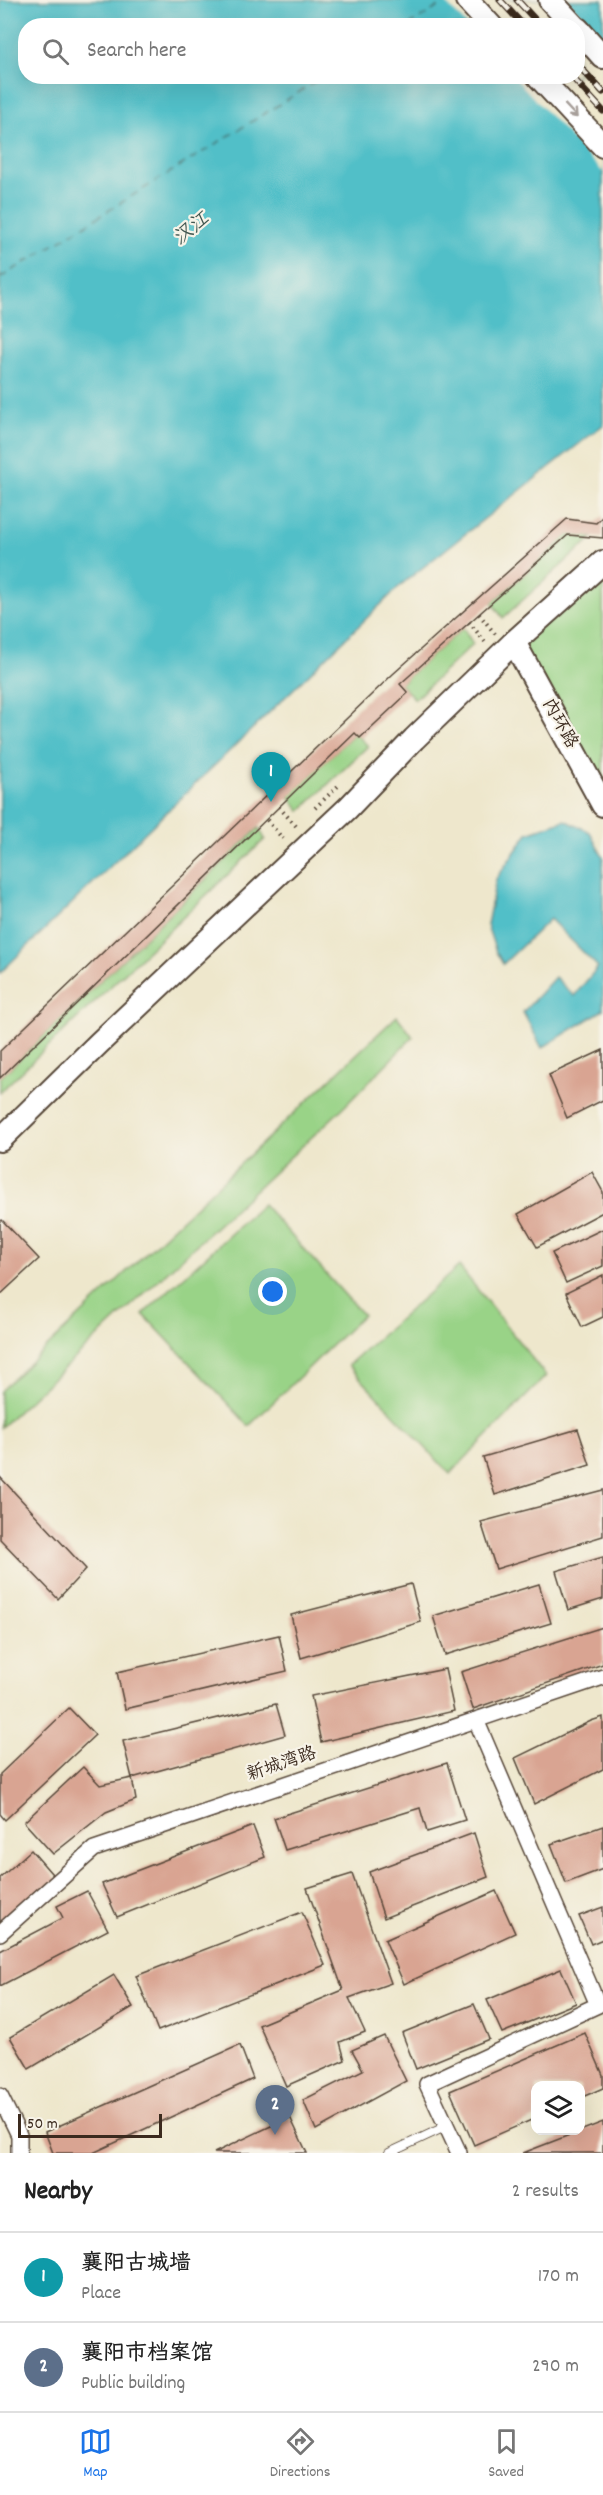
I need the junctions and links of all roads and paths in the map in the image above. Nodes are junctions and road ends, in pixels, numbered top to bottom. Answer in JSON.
{"nodes":[{"id":1,"x":467,"y":0,"type":"edge"},
{"id":2,"x":550,"y":0,"type":"edge"},
{"id":3,"x":484,"y":18,"type":"edge"},
{"id":4,"x":567,"y":18,"type":"edge"},
{"id":5,"x":585,"y":37,"type":"edge"},
{"id":6,"x":603,"y":57,"type":"edge"},
{"id":7,"x":545,"y":84,"type":"edge"},
{"id":8,"x":603,"y":146,"type":"edge"},
{"id":9,"x":603,"y":562,"type":"edge"},
{"id":10,"x":479,"y":614,"type":"dead end"},
{"id":11,"x":470,"y":622,"type":"dead end"},
{"id":12,"x":505,"y":639,"type":"junction"},
{"id":13,"x":487,"y":644,"type":"dead end"},
{"id":14,"x":603,"y":805,"type":"edge"},
{"id":15,"x":279,"y":807,"type":"dead end"},
{"id":16,"x":267,"y":820,"type":"dead end"},
{"id":17,"x":296,"y":826,"type":"dead end"},
{"id":18,"x":283,"y":838,"type":"dead end"},
{"id":19,"x":0,"y":1140,"type":"edge"},
{"id":20,"x":603,"y":1677,"type":"edge"},
{"id":21,"x":476,"y":1720,"type":"junction"},
{"id":22,"x":0,"y":1933,"type":"edge"},
{"id":23,"x":601,"y":2011,"type":"edge"},
{"id":24,"x":0,"y":2096,"type":"edge"},
{"id":25,"x":447,"y":2126,"type":"junction"},
{"id":26,"x":19,"y":2153,"type":"edge"},
{"id":27,"x":389,"y":2153,"type":"edge"},
{"id":28,"x":459,"y":2153,"type":"edge"}],
"edges":[{"from":1,"to":3,"type":"street"},
{"from":2,"to":4,"type":"street"},
{"from":5,"to":6,"type":"street"},
{"from":7,"to":8,"type":"street","one_way":true},
{"from":9,"to":12,"type":"street"},
{"from":10,"to":12,"type":"path"},
{"from":11,"to":13,"type":"path"},
{"from":12,"to":14,"type":"street","name":"内环路"},
{"from":12,"to":19,"type":"street"},
{"from":15,"to":17,"type":"path"},
{"from":16,"to":18,"type":"path"},
{"from":20,"to":21,"type":"street","name":"新城湾路"},
{"from":21,"to":22,"type":"street","name":"新城湾路"},
{"from":21,"to":23,"type":"street"},
{"from":23,"to":25,"type":"street"},
{"from":24,"to":26,"type":"street"},
{"from":25,"to":27,"type":"lane"},
{"from":25,"to":28,"type":"street"}]}
